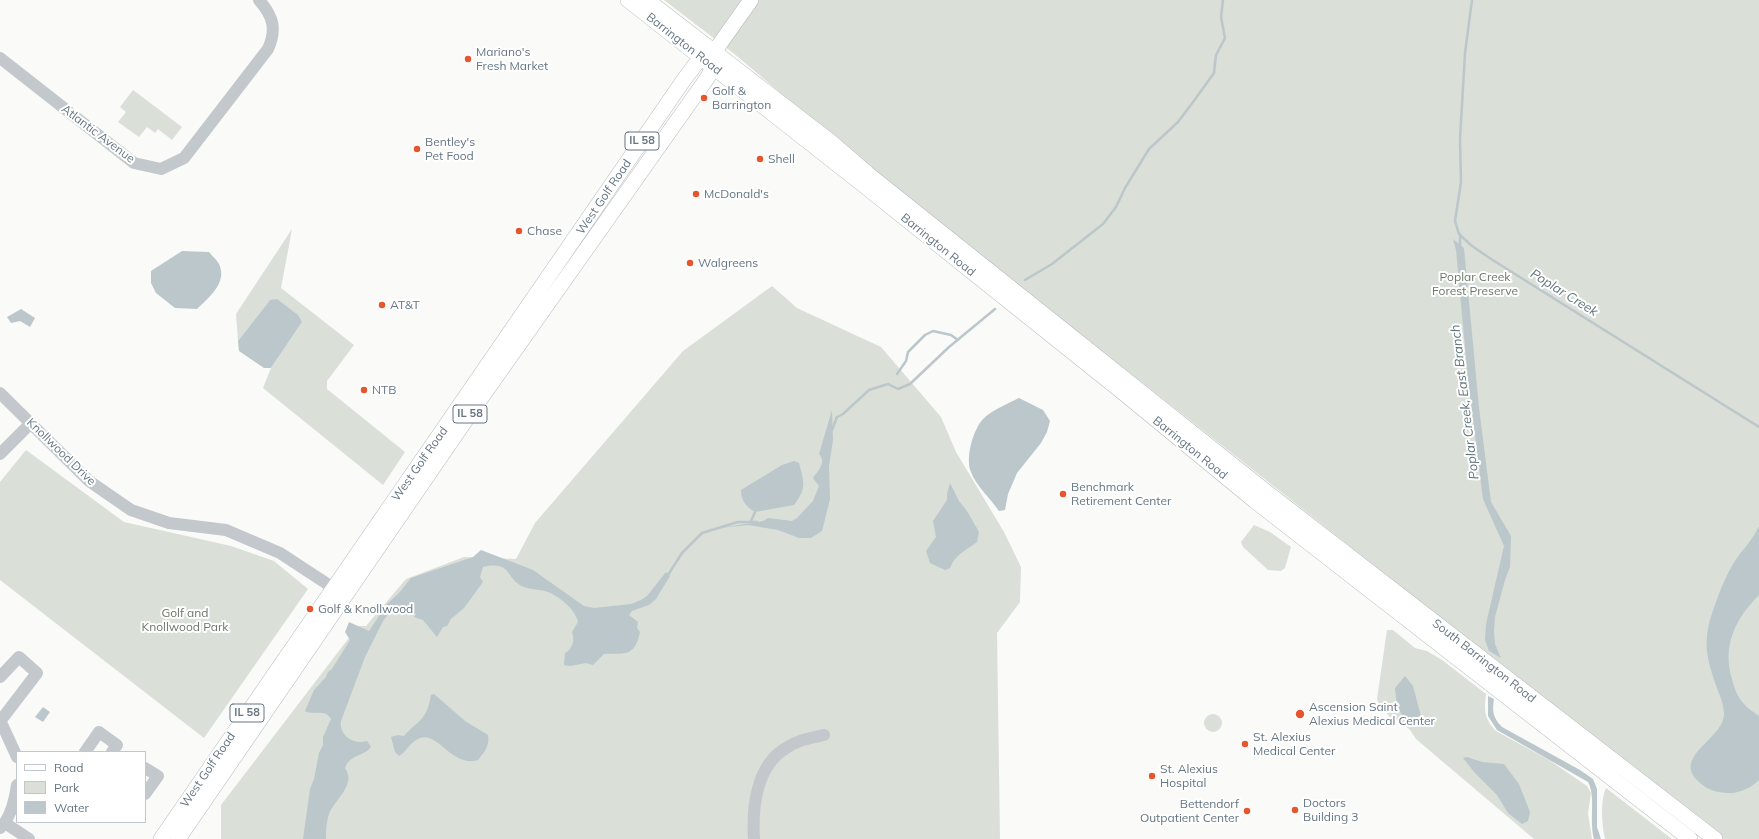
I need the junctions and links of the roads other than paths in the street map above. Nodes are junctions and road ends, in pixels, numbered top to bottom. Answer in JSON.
{"nodes":[{"id":1,"x":259,"y":0,"type":"edge"},
{"id":2,"x":628,"y":0,"type":"edge"},
{"id":3,"x":647,"y":0,"type":"edge"},
{"id":4,"x":750,"y":0,"type":"edge"},
{"id":5,"x":707,"y":54,"type":"junction"},
{"id":6,"x":0,"y":58,"type":"edge"},
{"id":7,"x":713,"y":67,"type":"junction"},
{"id":8,"x":0,"y":393,"type":"edge"},
{"id":9,"x":31,"y":423,"type":"junction"},
{"id":10,"x":0,"y":454,"type":"edge"},
{"id":11,"x":1249,"y":488,"type":"junction"},
{"id":12,"x":340,"y":592,"type":"junction"},
{"id":13,"x":0,"y":677,"type":"edge"},
{"id":14,"x":0,"y":720,"type":"edge"},
{"id":15,"x":824,"y":735,"type":"dead end"},
{"id":16,"x":86,"y":751,"type":"edge"},
{"id":17,"x":113,"y":751,"type":"edge"},
{"id":18,"x":16,"y":755,"type":"edge"},
{"id":19,"x":146,"y":769,"type":"edge"},
{"id":20,"x":146,"y":793,"type":"edge"},
{"id":21,"x":16,"y":796,"type":"edge"},
{"id":22,"x":3,"y":825,"type":"edge"},
{"id":23,"x":29,"y":839,"type":"edge"},
{"id":24,"x":161,"y":839,"type":"edge"},
{"id":25,"x":178,"y":839,"type":"edge"},
{"id":26,"x":754,"y":839,"type":"edge"},
{"id":27,"x":1690,"y":839,"type":"edge"},
{"id":28,"x":1715,"y":839,"type":"edge"}],
"edges":[{"from":1,"to":6,"type":"street","name":"Atlantic Avenue"},
{"from":2,"to":5,"type":"main road","name":"Barrington Road"},
{"from":3,"to":5,"type":"main road","name":"Barrington Road"},
{"from":4,"to":5,"type":"main road","number":"IL 58"},
{"from":5,"to":7,"type":"main road","name":"West Golf Road","number":"IL 58"},
{"from":5,"to":11,"type":"main road","name":"Barrington Road"},
{"from":5,"to":12,"type":"main road","name":"West Golf Road","number":"IL 58"},
{"from":7,"to":11,"type":"main road","name":"Barrington Road"},
{"from":7,"to":12,"type":"main road","name":"West Golf Road","number":"IL 58"},
{"from":8,"to":9,"type":"street","name":"Knollwood Drive"},
{"from":9,"to":10,"type":"street"},
{"from":9,"to":12,"type":"street","name":"Knollwood Drive"},
{"from":11,"to":27,"type":"main road","name":"South Barrington Road"},
{"from":11,"to":28,"type":"main road","name":"South Barrington Road"},
{"from":12,"to":24,"type":"main road","name":"West Golf Road","number":"IL 58"},
{"from":12,"to":25,"type":"main road","name":"West Golf Road","number":"IL 58"},
{"from":13,"to":14,"type":"street"},
{"from":14,"to":18,"type":"street"},
{"from":15,"to":26,"type":"street"},
{"from":16,"to":17,"type":"street"},
{"from":19,"to":20,"type":"street"},
{"from":21,"to":22,"type":"street"},
{"from":22,"to":23,"type":"street"}]}
